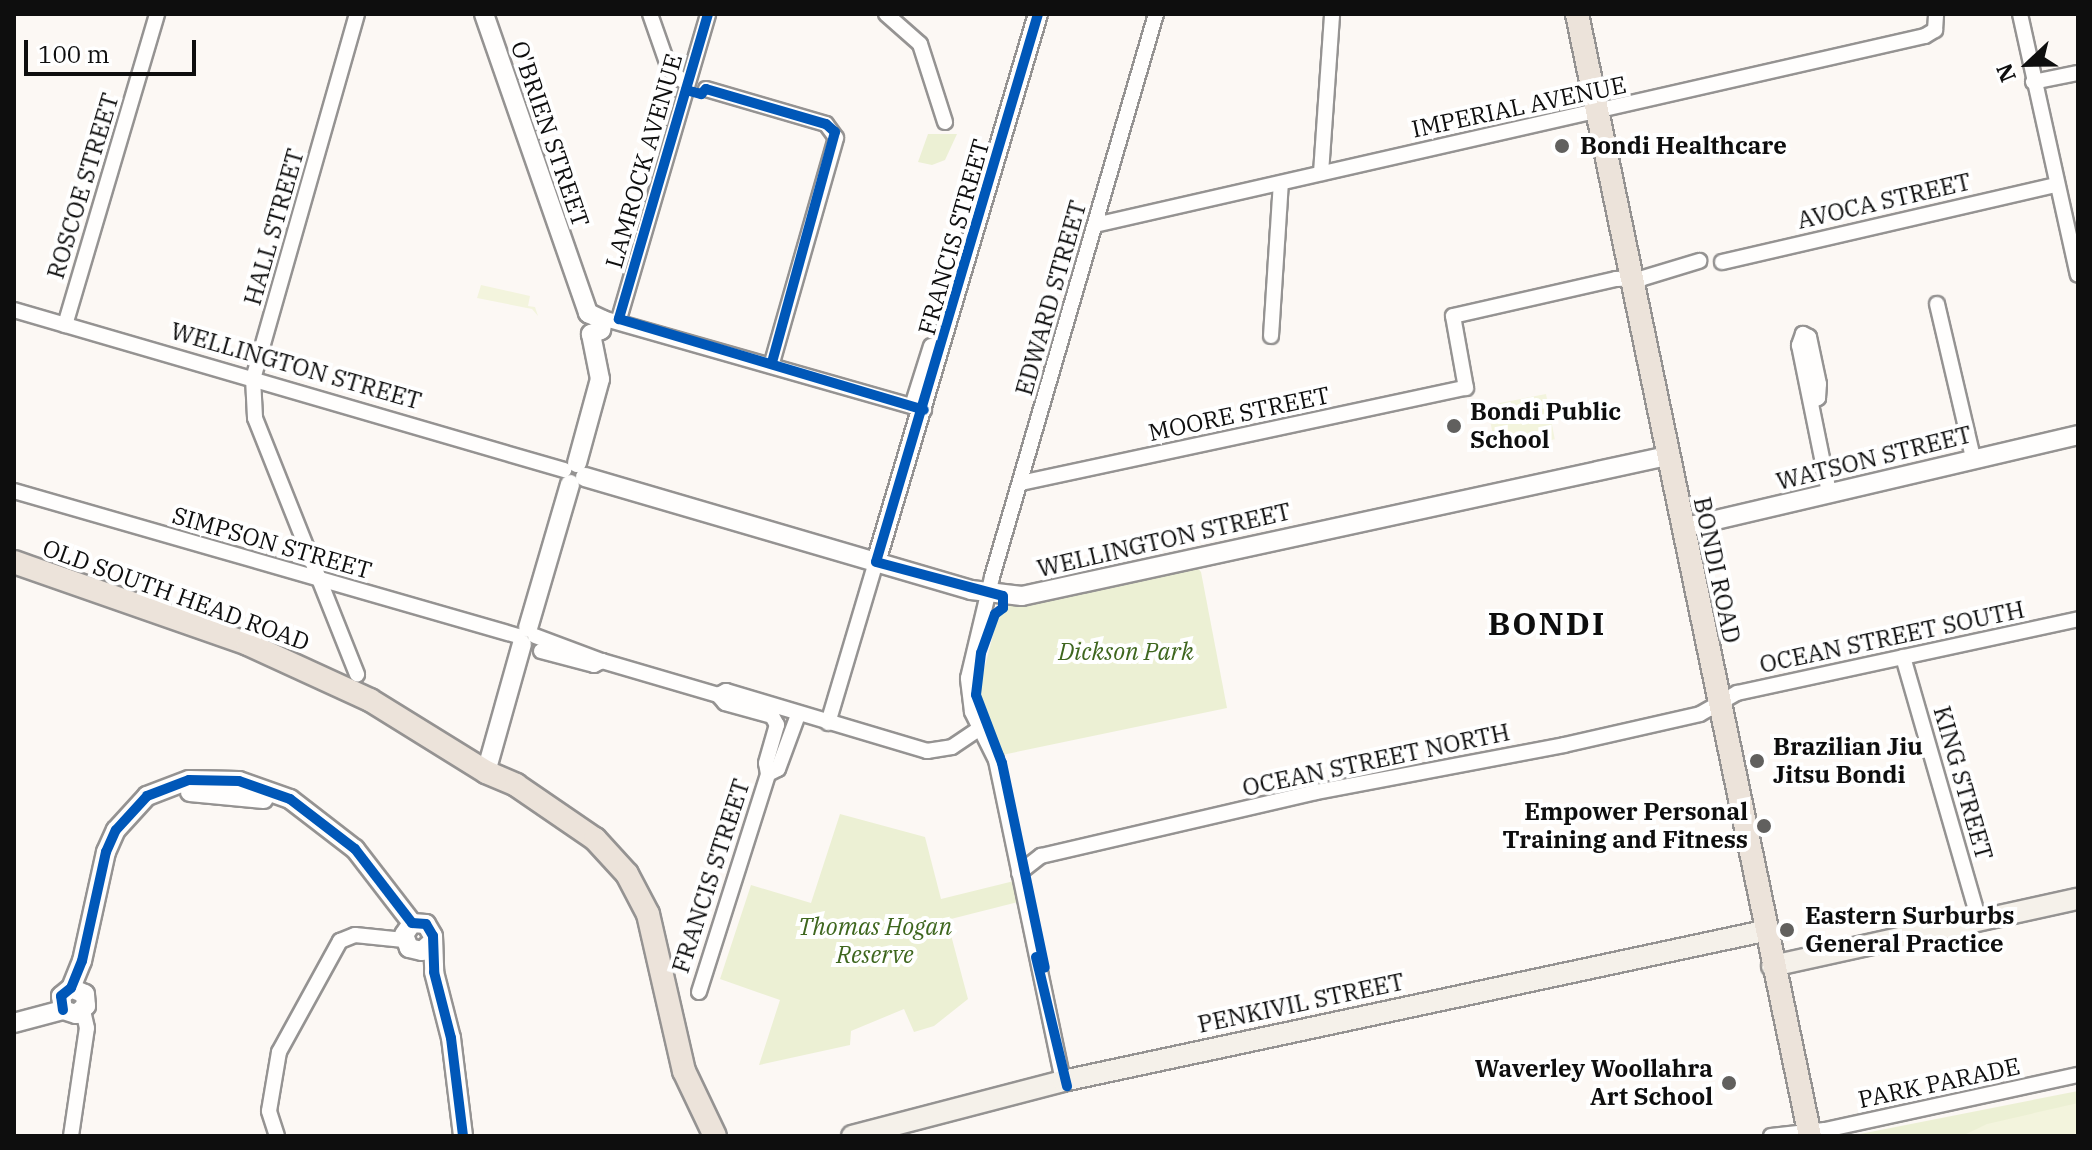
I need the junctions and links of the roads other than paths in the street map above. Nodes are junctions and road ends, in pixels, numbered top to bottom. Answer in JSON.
{"nodes":[{"id":1,"x":157,"y":14,"type":"edge"},
{"id":2,"x":357,"y":14,"type":"edge"},
{"id":3,"x":484,"y":14,"type":"edge"},
{"id":4,"x":650,"y":14,"type":"edge"},
{"id":5,"x":708,"y":14,"type":"edge"},
{"id":6,"x":886,"y":14,"type":"edge"},
{"id":7,"x":1038,"y":14,"type":"edge"},
{"id":8,"x":1156,"y":14,"type":"edge"},
{"id":9,"x":1332,"y":14,"type":"edge"},
{"id":10,"x":1577,"y":14,"type":"edge"},
{"id":11,"x":1936,"y":14,"type":"edge"},
{"id":12,"x":2020,"y":14,"type":"edge"},
{"id":13,"x":2078,"y":73,"type":"edge"},
{"id":14,"x":2033,"y":82,"type":"junction"},
{"id":15,"x":687,"y":84,"type":"junction"},
{"id":16,"x":706,"y":89,"type":"dead end"},
{"id":17,"x":1598,"y":112,"type":"junction"},
{"id":18,"x":945,"y":122,"type":"dead end"},
{"id":19,"x":1321,"y":173,"type":"junction"},
{"id":20,"x":1281,"y":183,"type":"junction"},
{"id":21,"x":2055,"y":185,"type":"junction"},
{"id":22,"x":1095,"y":225,"type":"junction"},
{"id":23,"x":2076,"y":254,"type":"edge"},
{"id":24,"x":1699,"y":261,"type":"dead end"},
{"id":25,"x":1722,"y":262,"type":"dead end"},
{"id":26,"x":2078,"y":275,"type":"edge"},
{"id":27,"x":1631,"y":278,"type":"junction"},
{"id":28,"x":945,"y":300,"type":"dead end"},
{"id":29,"x":1937,"y":304,"type":"dead end"},
{"id":30,"x":14,"y":310,"type":"edge"},
{"id":31,"x":600,"y":321,"type":"junction"},
{"id":32,"x":65,"y":325,"type":"junction"},
{"id":33,"x":1271,"y":336,"type":"dead end"},
{"id":34,"x":772,"y":363,"type":"junction"},
{"id":35,"x":253,"y":378,"type":"junction"},
{"id":36,"x":1812,"y":401,"type":"dead end"},
{"id":37,"x":918,"y":408,"type":"junction"},
{"id":38,"x":2078,"y":435,"type":"edge"},
{"id":39,"x":1667,"y":456,"type":"junction"},
{"id":40,"x":1973,"y":458,"type":"junction"},
{"id":41,"x":574,"y":473,"type":"junction"},
{"id":42,"x":1021,"y":483,"type":"junction"},
{"id":43,"x":14,"y":491,"type":"edge"},
{"id":44,"x":1829,"y":492,"type":"junction"},
{"id":45,"x":1682,"y":528,"type":"junction"},
{"id":46,"x":14,"y":562,"type":"edge"},
{"id":47,"x":876,"y":562,"type":"junction"},
{"id":48,"x":318,"y":578,"type":"junction"},
{"id":49,"x":989,"y":594,"type":"junction"},
{"id":50,"x":2078,"y":619,"type":"edge"},
{"id":51,"x":529,"y":639,"type":"junction"},
{"id":52,"x":1903,"y":657,"type":"junction"},
{"id":53,"x":357,"y":674,"type":"dead end"},
{"id":54,"x":718,"y":695,"type":"junction"},
{"id":55,"x":1718,"y":704,"type":"junction"},
{"id":56,"x":798,"y":715,"type":"junction"},
{"id":57,"x":776,"y":720,"type":"joint"},
{"id":58,"x":828,"y":723,"type":"junction"},
{"id":59,"x":980,"y":728,"type":"junction"},
{"id":60,"x":486,"y":772,"type":"junction"},
{"id":61,"x":768,"y":774,"type":"junction"},
{"id":62,"x":1014,"y":847,"type":"junction"},
{"id":63,"x":1041,"y":856,"type":"junction"},
{"id":64,"x":1019,"y":873,"type":"junction"},
{"id":65,"x":2078,"y":899,"type":"edge"},
{"id":66,"x":1979,"y":921,"type":"junction"},
{"id":67,"x":1764,"y":931,"type":"junction"},
{"id":68,"x":416,"y":940,"type":"junction"},
{"id":69,"x":1772,"y":966,"type":"junction"},
{"id":70,"x":76,"y":989,"type":"junction"},
{"id":71,"x":699,"y":992,"type":"dead end"},
{"id":72,"x":63,"y":1010,"type":"junction"},
{"id":73,"x":83,"y":1011,"type":"junction"},
{"id":74,"x":14,"y":1023,"type":"edge"},
{"id":75,"x":2078,"y":1075,"type":"edge"},
{"id":76,"x":1063,"y":1081,"type":"junction"},
{"id":77,"x":1809,"y":1133,"type":"edge"},
{"id":78,"x":71,"y":1136,"type":"edge"},
{"id":79,"x":277,"y":1136,"type":"edge"},
{"id":80,"x":463,"y":1136,"type":"edge"},
{"id":81,"x":703,"y":1136,"type":"edge"},
{"id":82,"x":715,"y":1136,"type":"edge"},
{"id":83,"x":852,"y":1136,"type":"edge"},
{"id":84,"x":1771,"y":1136,"type":"edge"}],
"edges":[{"from":1,"to":32,"type":"street","name":"ROSCOE STREET"},
{"from":2,"to":35,"type":"street","name":"HALL STREET"},
{"from":3,"to":31,"type":"street","name":"O'BRIEN STREET"},
{"from":4,"to":15,"type":"street"},
{"from":5,"to":15,"type":"street","name":"LAMROCK AVENUE"},
{"from":6,"to":18,"type":"street"},
{"from":7,"to":37,"type":"street","name":"FRANCIS STREET"},
{"from":8,"to":22,"type":"street","name":"EDWARD STREET"},
{"from":9,"to":19,"type":"street"},
{"from":10,"to":17,"type":"main road","name":"BONDI ROAD"},
{"from":11,"to":17,"type":"street","name":"IMPERIAL AVENUE"},
{"from":12,"to":14,"type":"street"},
{"from":13,"to":14,"type":"street"},
{"from":14,"to":21,"type":"street"},
{"from":15,"to":31,"type":"street","name":"LAMROCK AVENUE"},
{"from":16,"to":34,"type":"street"},
{"from":17,"to":19,"type":"street","name":"IMPERIAL AVENUE"},
{"from":17,"to":27,"type":"main road","name":"BONDI ROAD"},
{"from":19,"to":20,"type":"street","name":"IMPERIAL AVENUE"},
{"from":20,"to":22,"type":"street","name":"IMPERIAL AVENUE"},
{"from":20,"to":33,"type":"street"},
{"from":21,"to":23,"type":"street"},
{"from":21,"to":25,"type":"street","name":"AVOCA STREET"},
{"from":22,"to":42,"type":"street","name":"EDWARD STREET"},
{"from":23,"to":26,"type":"street"},
{"from":24,"to":27,"type":"street"},
{"from":27,"to":39,"type":"main road","name":"BONDI ROAD"},
{"from":27,"to":42,"type":"street","name":"MOORE STREET"},
{"from":28,"to":37,"type":"street","name":"FRANCIS STREET"},
{"from":29,"to":40,"type":"street"},
{"from":30,"to":32,"type":"street","name":"WELLINGTON STREET"},
{"from":31,"to":34,"type":"street"},
{"from":31,"to":41,"type":"street","name":"O'BRIEN STREET"},
{"from":32,"to":35,"type":"street","name":"WELLINGTON STREET"},
{"from":34,"to":37,"type":"street"},
{"from":35,"to":41,"type":"street","name":"WELLINGTON STREET"},
{"from":35,"to":48,"type":"street","name":"HALL STREET"},
{"from":36,"to":44,"type":"street"},
{"from":37,"to":47,"type":"street","name":"FRANCIS STREET"},
{"from":38,"to":40,"type":"street","name":"WATSON STREET"},
{"from":39,"to":45,"type":"main road","name":"BONDI ROAD"},
{"from":39,"to":49,"type":"street","name":"WELLINGTON STREET"},
{"from":40,"to":44,"type":"street","name":"WATSON STREET"},
{"from":41,"to":47,"type":"street","name":"WELLINGTON STREET"},
{"from":41,"to":51,"type":"street","name":"O'BRIEN STREET"},
{"from":42,"to":49,"type":"street","name":"EDWARD STREET"},
{"from":43,"to":48,"type":"street","name":"SIMPSON STREET"},
{"from":44,"to":45,"type":"street","name":"WATSON STREET"},
{"from":45,"to":55,"type":"main road","name":"BONDI ROAD"},
{"from":46,"to":60,"type":"main road","name":"OLD SOUTH HEAD ROAD"},
{"from":47,"to":49,"type":"street","name":"WELLINGTON STREET"},
{"from":47,"to":58,"type":"street","name":"FRANCIS STREET"},
{"from":48,"to":51,"type":"street","name":"SIMPSON STREET"},
{"from":48,"to":53,"type":"street","name":"HALL STREET"},
{"from":49,"to":59,"type":"street","name":"EDWARD STREET"},
{"from":50,"to":52,"type":"street","name":"OCEAN STREET SOUTH"},
{"from":51,"to":54,"type":"street","name":"SIMPSON STREET"},
{"from":51,"to":60,"type":"street","name":"O'BRIEN STREET"},
{"from":52,"to":55,"type":"street","name":"OCEAN STREET SOUTH"},
{"from":52,"to":66,"type":"street","name":"KING STREET"},
{"from":54,"to":56,"type":"street","name":"SIMPSON STREET"},
{"from":54,"to":57,"type":"street","name":"SIMPSON STREET"},
{"from":55,"to":63,"type":"street","name":"OCEAN STREET NORTH"},
{"from":55,"to":67,"type":"main road","name":"BONDI ROAD"},
{"from":56,"to":58,"type":"street","name":"SIMPSON STREET"},
{"from":56,"to":61,"type":"street","name":"FRANCIS STREET"},
{"from":57,"to":61,"type":"street","name":"FRANCIS STREET"},
{"from":58,"to":59,"type":"street","name":"SIMPSON STREET"},
{"from":59,"to":62,"type":"street","name":"EDWARD STREET"},
{"from":60,"to":81,"type":"main road","name":"OLD SOUTH HEAD ROAD"},
{"from":60,"to":82,"type":"main road","name":"OLD SOUTH HEAD ROAD"},
{"from":61,"to":71,"type":"street","name":"FRANCIS STREET"},
{"from":62,"to":63,"type":"street"},
{"from":62,"to":64,"type":"street","name":"EDWARD STREET"},
{"from":63,"to":64,"type":"street","name":"OCEAN STREET NORTH"},
{"from":64,"to":76,"type":"street","name":"EDWARD STREET"},
{"from":65,"to":66,"type":"main road"},
{"from":66,"to":69,"type":"main road"},
{"from":67,"to":69,"type":"main road","name":"BONDI ROAD"},
{"from":67,"to":76,"type":"main road","name":"PENKIVIL STREET"},
{"from":68,"to":70,"type":"street"},
{"from":68,"to":79,"type":"street"},
{"from":68,"to":80,"type":"street"},
{"from":69,"to":77,"type":"main road","name":"BONDI ROAD"},
{"from":70,"to":72,"type":"street"},
{"from":70,"to":73,"type":"street"},
{"from":72,"to":73,"type":"street"},
{"from":72,"to":74,"type":"street"},
{"from":73,"to":78,"type":"street"},
{"from":75,"to":77,"type":"street","name":"PARK PARADE"},
{"from":76,"to":83,"type":"main road","name":"PENKIVIL STREET"},
{"from":77,"to":84,"type":"street","name":"PARK PARADE"}]}
